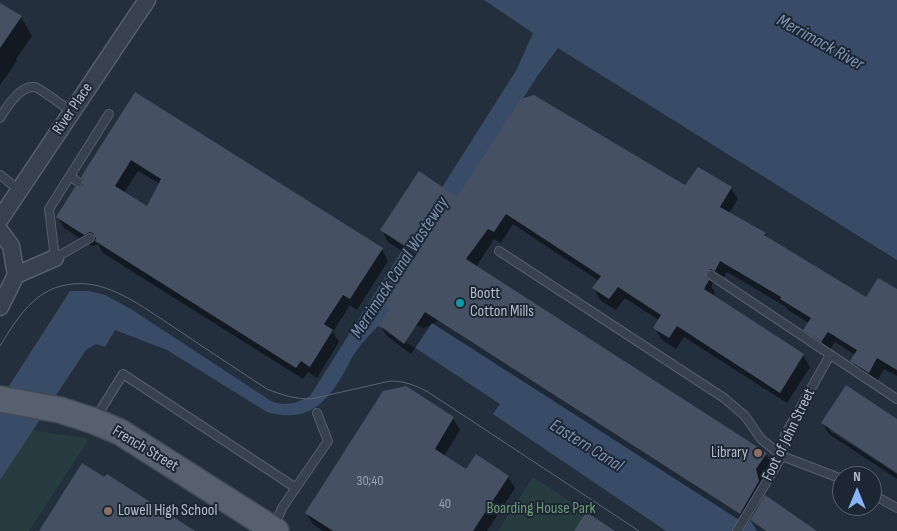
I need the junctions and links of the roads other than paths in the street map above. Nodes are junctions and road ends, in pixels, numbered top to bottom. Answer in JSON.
{"nodes":[{"id":1,"x":147,"y":0,"type":"edge"},
{"id":2,"x":72,"y":112,"type":"junction"},
{"id":3,"x":109,"y":114,"type":"dead end"},
{"id":4,"x":0,"y":118,"type":"edge"},
{"id":5,"x":0,"y":174,"type":"edge"},
{"id":6,"x":70,"y":176,"type":"junction"},
{"id":7,"x":78,"y":182,"type":"dead end"},
{"id":8,"x":19,"y":190,"type":"junction"},
{"id":9,"x":0,"y":219,"type":"edge"},
{"id":10,"x":0,"y":231,"type":"edge"},
{"id":11,"x":90,"y":238,"type":"dead end"},
{"id":12,"x":499,"y":251,"type":"dead end"},
{"id":13,"x":55,"y":258,"type":"junction"},
{"id":14,"x":16,"y":275,"type":"junction"},
{"id":15,"x":711,"y":275,"type":"dead end"},
{"id":16,"x":0,"y":306,"type":"edge"},
{"id":17,"x":830,"y":354,"type":"junction"},
{"id":18,"x":0,"y":399,"type":"edge"},
{"id":19,"x":897,"y":399,"type":"edge"},
{"id":20,"x":317,"y":413,"type":"dead end"},
{"id":21,"x":94,"y":421,"type":"junction"},
{"id":22,"x":782,"y":456,"type":"junction"},
{"id":23,"x":832,"y":475,"type":"edge"},
{"id":24,"x":296,"y":488,"type":"junction"},
{"id":25,"x":882,"y":500,"type":"edge"},
{"id":26,"x":897,"y":508,"type":"edge"},
{"id":27,"x":275,"y":530,"type":"edge"},
{"id":28,"x":737,"y":531,"type":"edge"}],
"edges":[{"from":1,"to":2,"type":"street","name":"River Place"},
{"from":2,"to":4,"type":"lane"},
{"from":2,"to":8,"type":"street","name":"River Place"},
{"from":3,"to":6,"type":"lane"},
{"from":5,"to":8,"type":"lane"},
{"from":6,"to":7,"type":"lane"},
{"from":6,"to":13,"type":"lane"},
{"from":8,"to":9,"type":"street","name":"River Place"},
{"from":10,"to":14,"type":"street"},
{"from":11,"to":13,"type":"lane"},
{"from":12,"to":22,"type":"lane"},
{"from":13,"to":14,"type":"street"},
{"from":14,"to":16,"type":"street"},
{"from":15,"to":17,"type":"lane"},
{"from":17,"to":19,"type":"lane"},
{"from":17,"to":22,"type":"lane","name":"Foot of John Street"},
{"from":18,"to":21,"type":"main road","name":"French Street"},
{"from":20,"to":24,"type":"lane"},
{"from":21,"to":24,"type":"lane"},
{"from":21,"to":27,"type":"main road","name":"French Street"},
{"from":22,"to":23,"type":"lane"},
{"from":22,"to":28,"type":"lane","name":"Foot of John Street"},
{"from":24,"to":27,"type":"lane"},
{"from":25,"to":26,"type":"lane"}]}
